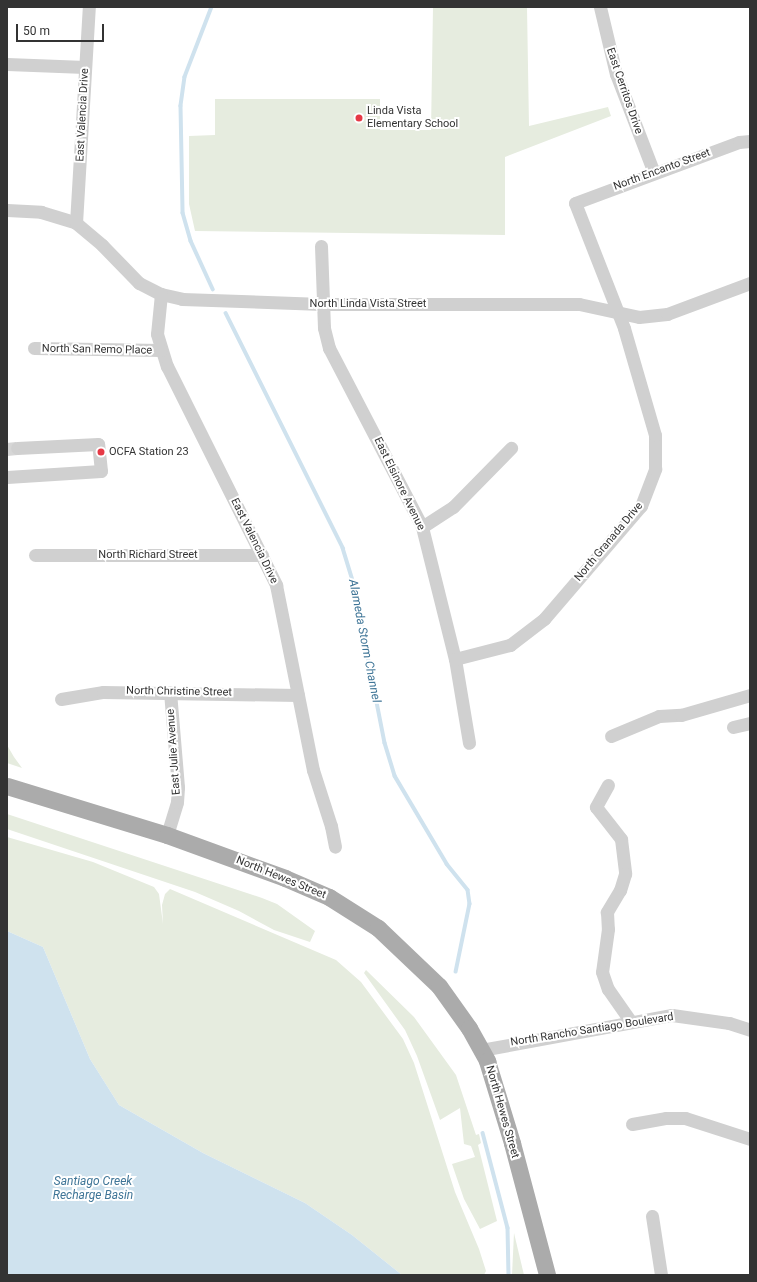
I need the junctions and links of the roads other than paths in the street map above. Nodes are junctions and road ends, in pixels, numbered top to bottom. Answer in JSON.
{"nodes":[{"id":1,"x":89,"y":7,"type":"edge"},
{"id":2,"x":600,"y":7,"type":"edge"},
{"id":3,"x":7,"y":64,"type":"edge"},
{"id":4,"x":85,"y":67,"type":"junction"},
{"id":5,"x":750,"y":141,"type":"edge"},
{"id":6,"x":654,"y":173,"type":"junction"},
{"id":7,"x":575,"y":203,"type":"joint"},
{"id":8,"x":7,"y":210,"type":"edge"},
{"id":9,"x":76,"y":224,"type":"junction"},
{"id":10,"x":321,"y":246,"type":"dead end"},
{"id":11,"x":750,"y":284,"type":"edge"},
{"id":12,"x":160,"y":294,"type":"junction"},
{"id":13,"x":322,"y":304,"type":"junction"},
{"id":14,"x":618,"y":312,"type":"junction"},
{"id":15,"x":34,"y":348,"type":"dead end"},
{"id":16,"x":161,"y":350,"type":"junction"},
{"id":17,"x":17,"y":448,"type":"tunnel mouth"},
{"id":18,"x":511,"y":448,"type":"dead end"},
{"id":19,"x":7,"y":477,"type":"edge"},
{"id":20,"x":422,"y":527,"type":"junction"},
{"id":21,"x":35,"y":555,"type":"dead end"},
{"id":22,"x":262,"y":555,"type":"junction"},
{"id":23,"x":455,"y":659,"type":"junction"},
{"id":24,"x":170,"y":692,"type":"junction"},
{"id":25,"x":298,"y":695,"type":"junction"},
{"id":26,"x":750,"y":695,"type":"edge"},
{"id":27,"x":60,"y":699,"type":"dead end"},
{"id":28,"x":750,"y":723,"type":"edge"},
{"id":29,"x":733,"y":727,"type":"dead end"},
{"id":30,"x":611,"y":736,"type":"dead end"},
{"id":31,"x":469,"y":743,"type":"dead end"},
{"id":32,"x":608,"y":785,"type":"dead end"},
{"id":33,"x":7,"y":786,"type":"edge"},
{"id":34,"x":167,"y":835,"type":"junction"},
{"id":35,"x":335,"y":847,"type":"dead end"},
{"id":36,"x":631,"y":1022,"type":"junction"},
{"id":37,"x":750,"y":1030,"type":"edge"},
{"id":38,"x":481,"y":1050,"type":"junction"},
{"id":39,"x":632,"y":1124,"type":"dead end"},
{"id":40,"x":750,"y":1139,"type":"edge"},
{"id":41,"x":652,"y":1216,"type":"dead end"},
{"id":42,"x":547,"y":1275,"type":"edge"},
{"id":43,"x":661,"y":1275,"type":"edge"}],
"edges":[{"from":1,"to":4,"type":"street","name":"East Valencia Drive"},
{"from":2,"to":6,"type":"street","name":"East Cerritos Drive"},
{"from":3,"to":4,"type":"street"},
{"from":4,"to":9,"type":"street","name":"East Valencia Drive"},
{"from":5,"to":6,"type":"street","name":"North Encanto Street"},
{"from":6,"to":7,"type":"street","name":"North Encanto Street"},
{"from":7,"to":14,"type":"street","name":"North Granada Drive"},
{"from":8,"to":9,"type":"street","name":"North Linda Vista Street"},
{"from":9,"to":12,"type":"street","name":"North Linda Vista Street"},
{"from":10,"to":13,"type":"street","name":"East Elsinore Avenue"},
{"from":11,"to":14,"type":"street","name":"North Linda Vista Street"},
{"from":12,"to":13,"type":"street","name":"North Linda Vista Street"},
{"from":12,"to":16,"type":"street","name":"East Valencia Drive"},
{"from":13,"to":14,"type":"street","name":"North Linda Vista Street"},
{"from":13,"to":20,"type":"street","name":"East Elsinore Avenue"},
{"from":14,"to":23,"type":"street","name":"North Granada Drive"},
{"from":15,"to":16,"type":"street","name":"North San Remo Place"},
{"from":16,"to":22,"type":"street","name":"East Valencia Drive"},
{"from":17,"to":19,"type":"street"},
{"from":18,"to":20,"type":"street"},
{"from":20,"to":23,"type":"street","name":"East Elsinore Avenue"},
{"from":21,"to":22,"type":"street","name":"North Richard Street"},
{"from":22,"to":25,"type":"street","name":"East Valencia Drive"},
{"from":23,"to":31,"type":"street","name":"East Elsinore Avenue"},
{"from":24,"to":25,"type":"street","name":"North Christine Street"},
{"from":24,"to":27,"type":"street","name":"North Christine Street"},
{"from":24,"to":34,"type":"street","name":"East Julie Avenue"},
{"from":25,"to":35,"type":"street","name":"East Valencia Drive"},
{"from":26,"to":30,"type":"street"},
{"from":28,"to":29,"type":"street"},
{"from":32,"to":36,"type":"street"},
{"from":33,"to":34,"type":"main road","name":"North Hewes Street"},
{"from":34,"to":38,"type":"main road","name":"North Hewes Street"},
{"from":36,"to":37,"type":"street","name":"North Rancho Santiago Boulevard"},
{"from":36,"to":38,"type":"street","name":"North Rancho Santiago Boulevard"},
{"from":38,"to":42,"type":"main road","name":"North Hewes Street"},
{"from":39,"to":40,"type":"street"},
{"from":41,"to":43,"type":"street"}]}
